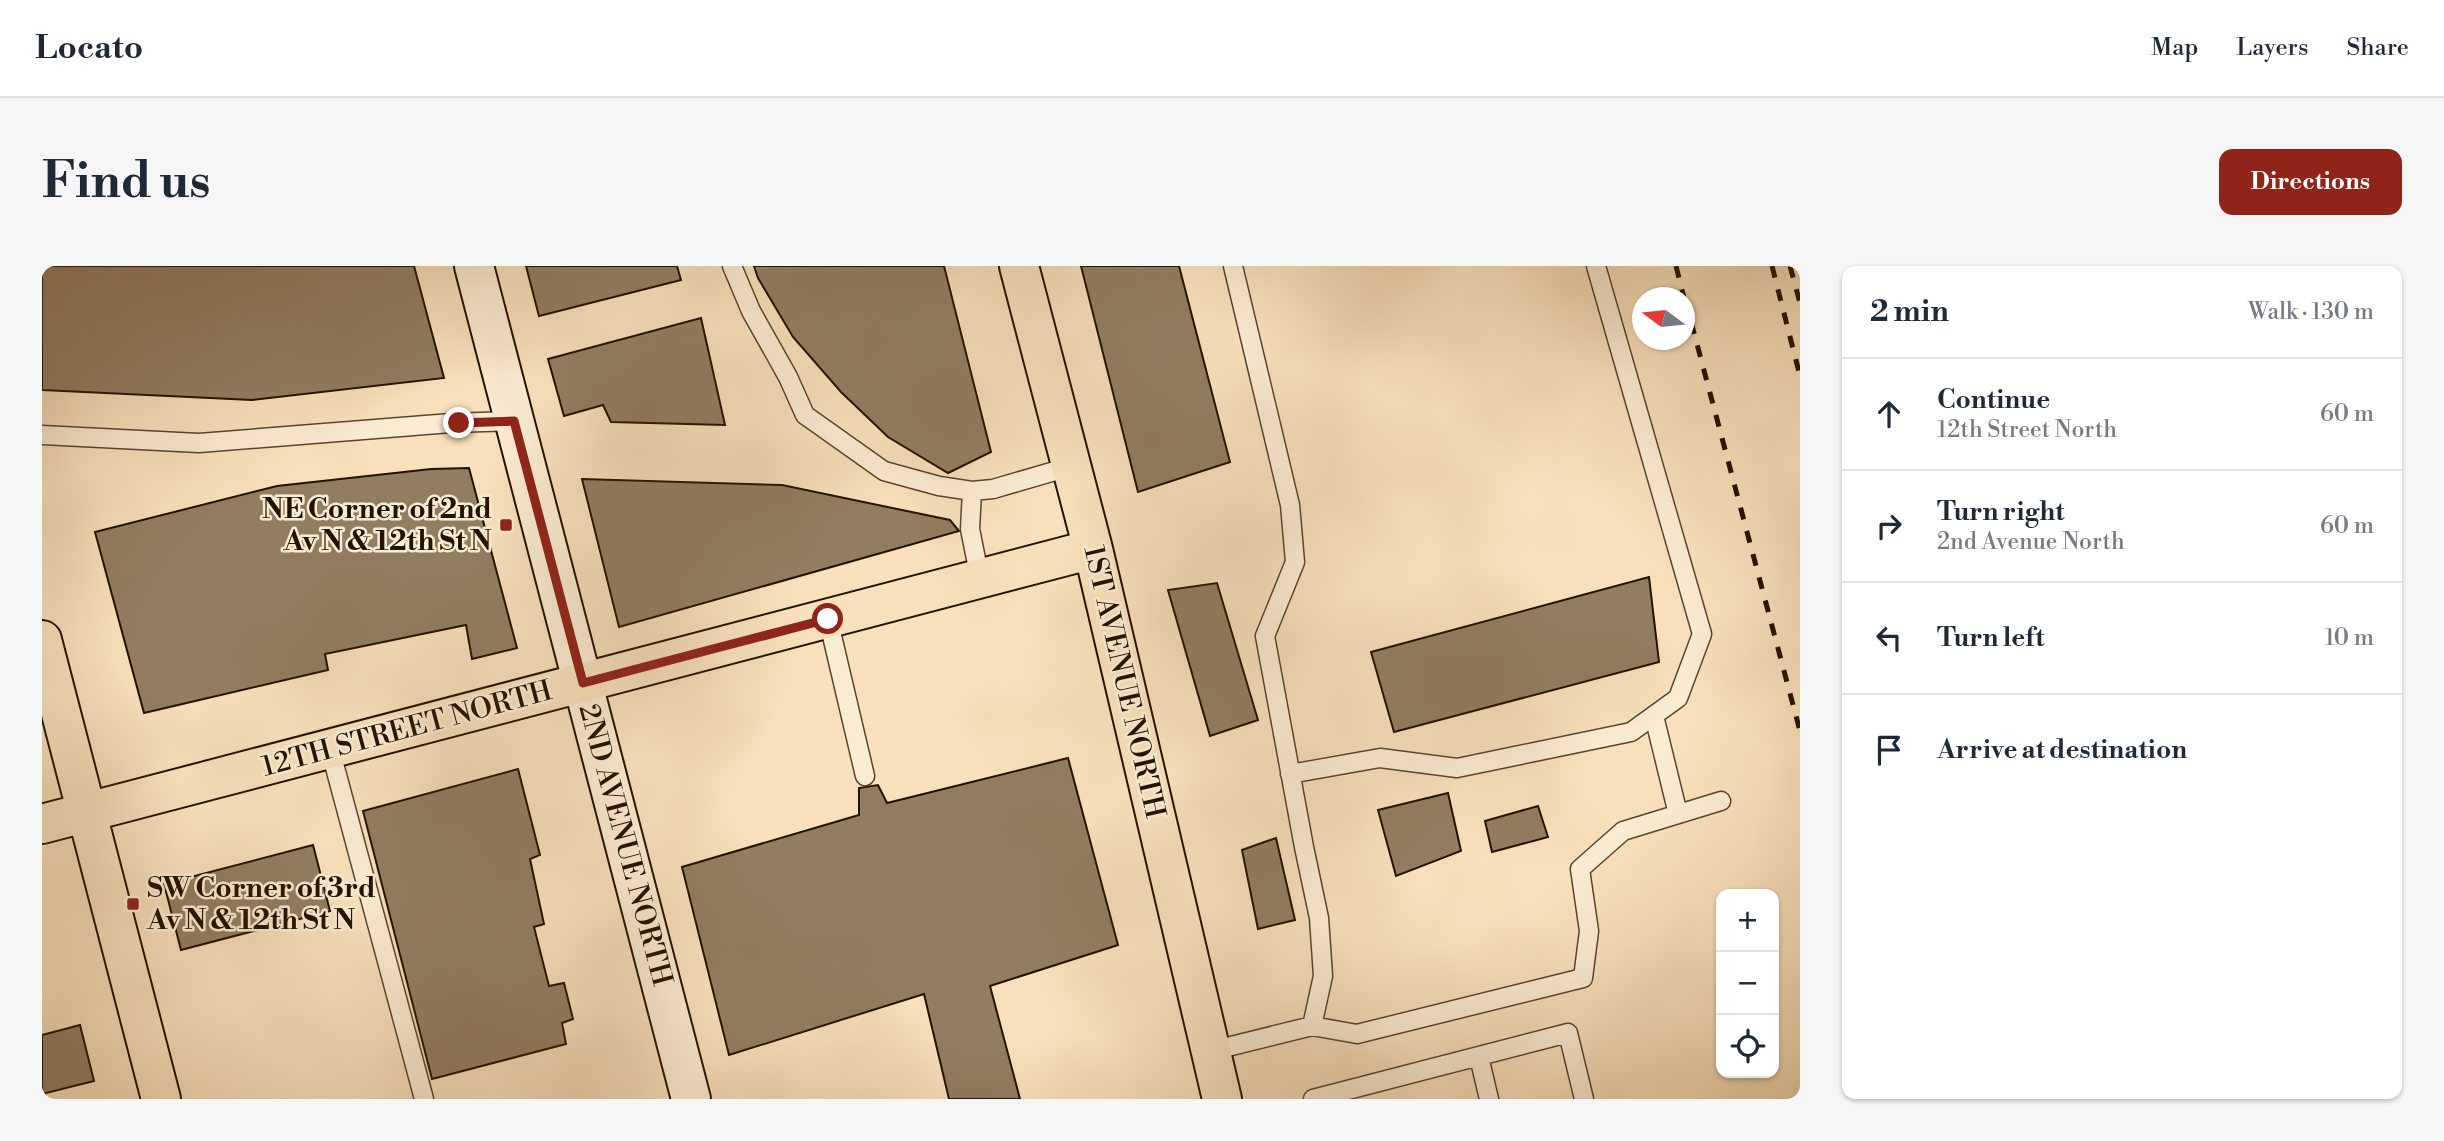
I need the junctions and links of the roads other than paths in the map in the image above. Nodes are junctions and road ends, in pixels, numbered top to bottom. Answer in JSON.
{"nodes":[{"id":1,"x":474,"y":266,"type":"edge"},
{"id":2,"x":732,"y":266,"type":"edge"},
{"id":3,"x":1018,"y":266,"type":"edge"},
{"id":4,"x":1233,"y":266,"type":"edge"},
{"id":5,"x":1596,"y":266,"type":"edge"},
{"id":6,"x":514,"y":421,"type":"junction"},
{"id":7,"x":42,"y":435,"type":"edge"},
{"id":8,"x":1072,"y":466,"type":"junction"},
{"id":9,"x":972,"y":491,"type":"junction"},
{"id":10,"x":1093,"y":549,"type":"junction"},
{"id":11,"x":980,"y":579,"type":"junction"},
{"id":12,"x":828,"y":619,"type":"junction"},
{"id":13,"x":42,"y":640,"type":"edge"},
{"id":14,"x":583,"y":683,"type":"junction"},
{"id":15,"x":1654,"y":716,"type":"junction"},
{"id":16,"x":330,"y":749,"type":"junction"},
{"id":17,"x":1290,"y":774,"type":"junction"},
{"id":18,"x":865,"y":776,"type":"dead end"},
{"id":19,"x":1721,"y":801,"type":"dead end"},
{"id":20,"x":86,"y":813,"type":"junction"},
{"id":21,"x":1678,"y":814,"type":"junction"},
{"id":22,"x":42,"y":824,"type":"edge"},
{"id":23,"x":1312,"y":1026,"type":"junction"},
{"id":24,"x":1211,"y":1051,"type":"junction"},
{"id":25,"x":1479,"y":1057,"type":"junction"},
{"id":26,"x":161,"y":1099,"type":"edge"},
{"id":27,"x":424,"y":1099,"type":"edge"},
{"id":28,"x":691,"y":1099,"type":"edge"},
{"id":29,"x":1222,"y":1099,"type":"edge"},
{"id":30,"x":1312,"y":1099,"type":"edge"},
{"id":31,"x":1489,"y":1099,"type":"edge"},
{"id":32,"x":1584,"y":1099,"type":"edge"}],
"edges":[{"from":1,"to":6,"type":"main road","name":"2ND AVENUE NORTH"},
{"from":2,"to":9,"type":"lane"},
{"from":3,"to":8,"type":"main road","name":"1ST AVENUE NORTH"},
{"from":4,"to":17,"type":"lane"},
{"from":5,"to":15,"type":"lane"},
{"from":6,"to":7,"type":"lane"},
{"from":6,"to":14,"type":"main road","name":"2ND AVENUE NORTH"},
{"from":8,"to":9,"type":"lane"},
{"from":8,"to":10,"type":"main road","name":"1ST AVENUE NORTH"},
{"from":9,"to":11,"type":"lane"},
{"from":10,"to":11,"type":"main road","name":"12TH STREET NORTH"},
{"from":10,"to":24,"type":"main road","name":"1ST AVENUE NORTH"},
{"from":11,"to":12,"type":"main road","name":"12TH STREET NORTH"},
{"from":12,"to":14,"type":"main road","name":"12TH STREET NORTH"},
{"from":12,"to":18,"type":"lane"},
{"from":13,"to":20,"type":"main road"},
{"from":14,"to":16,"type":"main road","name":"12TH STREET NORTH"},
{"from":14,"to":28,"type":"main road","name":"2ND AVENUE NORTH"},
{"from":15,"to":17,"type":"lane"},
{"from":15,"to":21,"type":"lane"},
{"from":16,"to":20,"type":"main road","name":"12TH STREET NORTH"},
{"from":16,"to":27,"type":"lane"},
{"from":17,"to":23,"type":"lane"},
{"from":19,"to":21,"type":"lane"},
{"from":20,"to":22,"type":"main road","name":"12TH STREET NORTH"},
{"from":20,"to":26,"type":"main road"},
{"from":21,"to":23,"type":"lane"},
{"from":23,"to":24,"type":"lane"},
{"from":24,"to":29,"type":"main road","name":"1ST AVENUE NORTH"},
{"from":25,"to":30,"type":"lane"},
{"from":25,"to":31,"type":"lane"},
{"from":25,"to":32,"type":"lane"}]}
